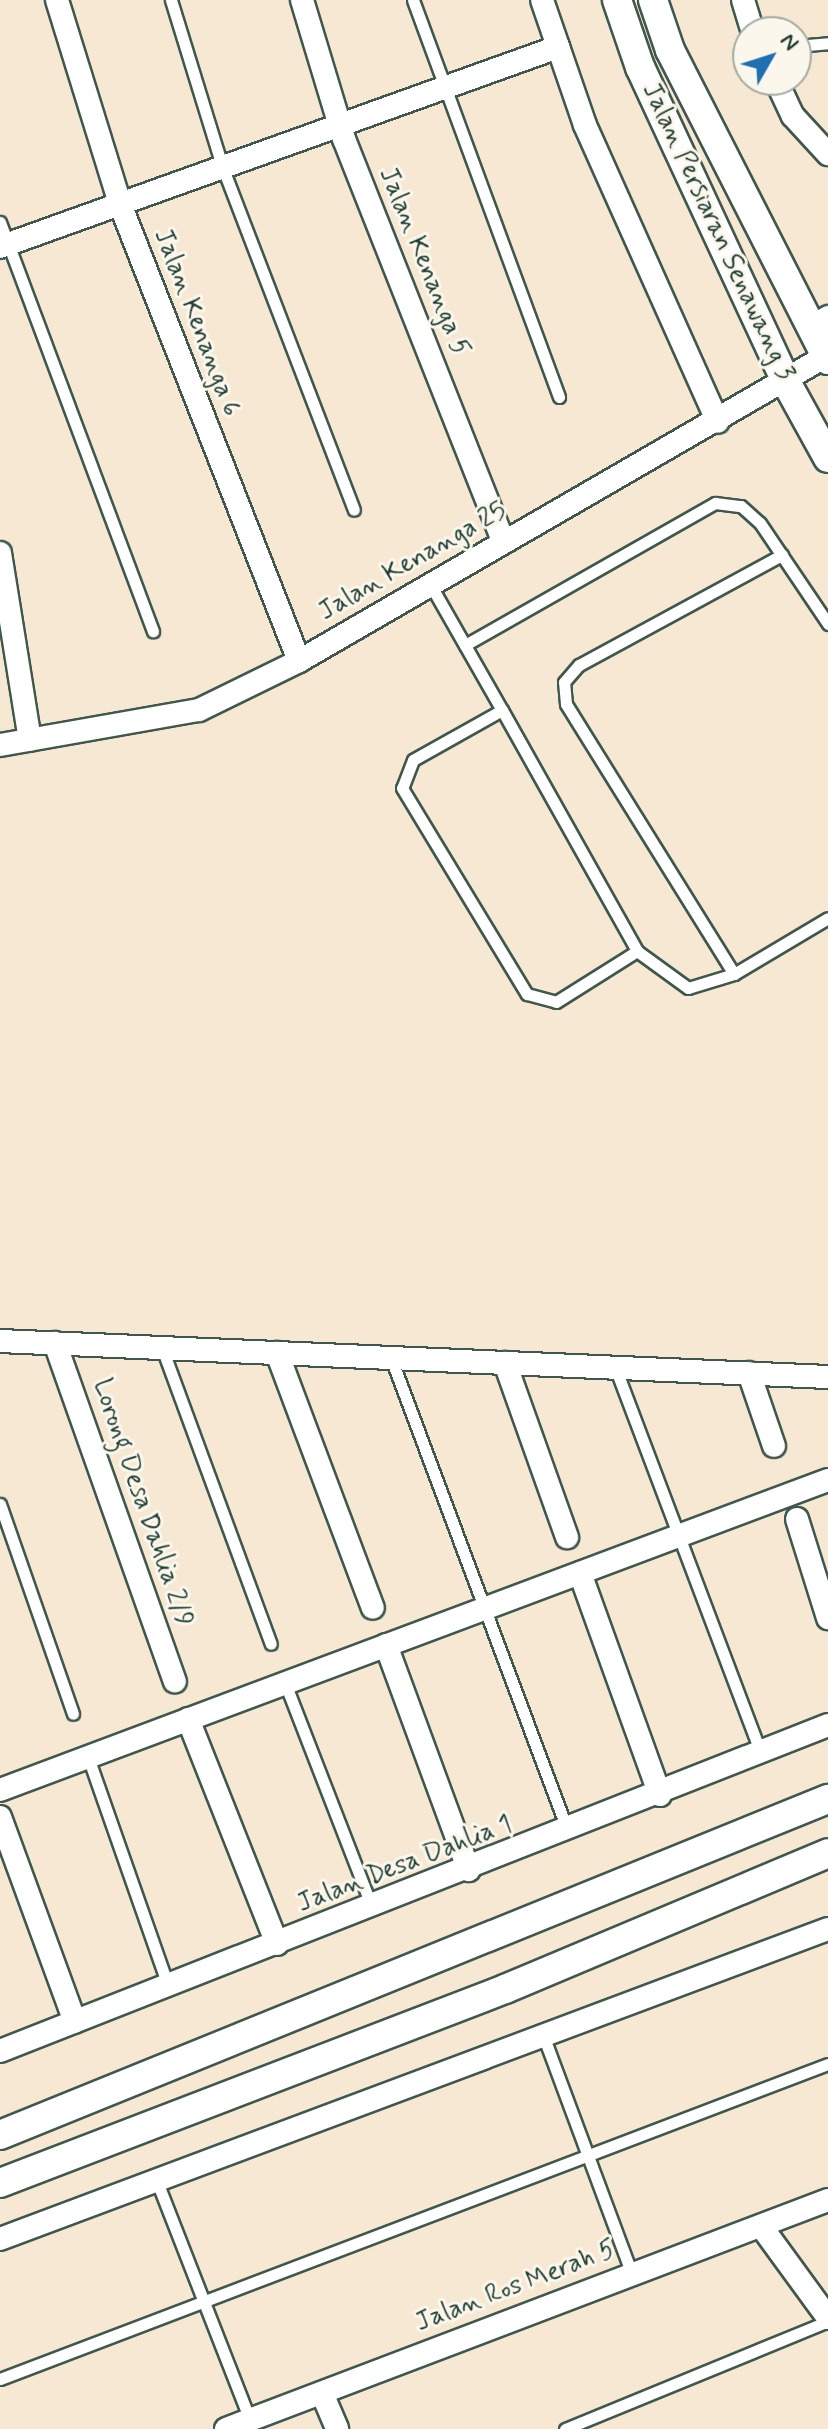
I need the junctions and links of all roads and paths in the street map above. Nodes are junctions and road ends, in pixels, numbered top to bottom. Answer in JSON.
{"nodes":[{"id":1,"x":57,"y":0,"type":"edge"},
{"id":2,"x":171,"y":0,"type":"edge"},
{"id":3,"x":302,"y":0,"type":"edge"},
{"id":4,"x":413,"y":0,"type":"edge"},
{"id":5,"x":542,"y":0,"type":"edge"},
{"id":6,"x":617,"y":0,"type":"edge"},
{"id":7,"x":653,"y":0,"type":"edge"},
{"id":8,"x":558,"y":47,"type":"junction"},
{"id":9,"x":441,"y":87,"type":"junction"},
{"id":10,"x":784,"y":96,"type":"edge"},
{"id":11,"x":339,"y":122,"type":"junction"},
{"id":12,"x":828,"y":154,"type":"edge"},
{"id":13,"x":222,"y":166,"type":"junction"},
{"id":14,"x":120,"y":204,"type":"junction"},
{"id":15,"x":0,"y":222,"type":"edge"},
{"id":16,"x":4,"y":245,"type":"edge"},
{"id":17,"x":819,"y":322,"type":"edge"},
{"id":18,"x":827,"y":358,"type":"edge"},
{"id":19,"x":785,"y":380,"type":"junction"},
{"id":20,"x":559,"y":397,"type":"dead end"},
{"id":21,"x":717,"y":421,"type":"junction"},
{"id":22,"x":828,"y":458,"type":"edge"},
{"id":23,"x":354,"y":510,"type":"dead end"},
{"id":24,"x":503,"y":541,"type":"junction"},
{"id":25,"x":0,"y":553,"type":"edge"},
{"id":26,"x":782,"y":555,"type":"junction"},
{"id":27,"x":430,"y":584,"type":"junction"},
{"id":28,"x":828,"y":624,"type":"edge"},
{"id":29,"x":153,"y":631,"type":"dead end"},
{"id":30,"x":465,"y":645,"type":"junction"},
{"id":31,"x":299,"y":661,"type":"junction"},
{"id":32,"x":502,"y":710,"type":"junction"},
{"id":33,"x":30,"y":740,"type":"junction"},
{"id":34,"x":0,"y":745,"type":"edge"},
{"id":35,"x":828,"y":918,"type":"edge"},
{"id":36,"x":637,"y":951,"type":"junction"},
{"id":37,"x":734,"y":974,"type":"junction"},
{"id":38,"x":0,"y":1341,"type":"edge"},
{"id":39,"x":55,"y":1343,"type":"junction"},
{"id":40,"x":162,"y":1348,"type":"junction"},
{"id":41,"x":277,"y":1353,"type":"junction"},
{"id":42,"x":390,"y":1358,"type":"junction"},
{"id":43,"x":505,"y":1363,"type":"junction"},
{"id":44,"x":615,"y":1367,"type":"junction"},
{"id":45,"x":749,"y":1373,"type":"junction"},
{"id":46,"x":828,"y":1377,"type":"edge"},
{"id":47,"x":774,"y":1446,"type":"dead end"},
{"id":48,"x":828,"y":1480,"type":"edge"},
{"id":49,"x":0,"y":1504,"type":"edge"},
{"id":50,"x":797,"y":1519,"type":"dead end"},
{"id":51,"x":679,"y":1536,"type":"junction"},
{"id":52,"x":567,"y":1537,"type":"dead end"},
{"id":53,"x":580,"y":1573,"type":"junction"},
{"id":54,"x":373,"y":1608,"type":"dead end"},
{"id":55,"x":482,"y":1610,"type":"junction"},
{"id":56,"x":828,"y":1618,"type":"edge"},
{"id":57,"x":271,"y":1644,"type":"dead end"},
{"id":58,"x":386,"y":1645,"type":"junction"},
{"id":59,"x":175,"y":1681,"type":"dead end"},
{"id":60,"x":285,"y":1683,"type":"junction"},
{"id":61,"x":73,"y":1714,"type":"dead end"},
{"id":62,"x":188,"y":1719,"type":"junction"},
{"id":63,"x":828,"y":1725,"type":"edge"},
{"id":64,"x":762,"y":1754,"type":"junction"},
{"id":65,"x":88,"y":1757,"type":"junction"},
{"id":66,"x":0,"y":1790,"type":"edge"},
{"id":67,"x":660,"y":1795,"type":"junction"},
{"id":68,"x":828,"y":1799,"type":"edge"},
{"id":69,"x":0,"y":1817,"type":"edge"},
{"id":70,"x":568,"y":1832,"type":"junction"},
{"id":71,"x":828,"y":1853,"type":"edge"},
{"id":72,"x":469,"y":1870,"type":"junction"},
{"id":73,"x":372,"y":1908,"type":"junction"},
{"id":74,"x":828,"y":1929,"type":"edge"},
{"id":75,"x":277,"y":1944,"type":"junction"},
{"id":76,"x":168,"y":1986,"type":"junction"},
{"id":77,"x":75,"y":2022,"type":"junction"},
{"id":78,"x":543,"y":2034,"type":"junction"},
{"id":79,"x":0,"y":2051,"type":"edge"},
{"id":80,"x":828,"y":2064,"type":"edge"},
{"id":81,"x":0,"y":2135,"type":"edge"},
{"id":82,"x":589,"y":2158,"type":"junction"},
{"id":83,"x":156,"y":2179,"type":"junction"},
{"id":84,"x":0,"y":2183,"type":"edge"},
{"id":85,"x":828,"y":2200,"type":"edge"},
{"id":86,"x":761,"y":2226,"type":"junction"},
{"id":87,"x":0,"y":2239,"type":"edge"},
{"id":88,"x":631,"y":2272,"type":"junction"},
{"id":89,"x":204,"y":2303,"type":"junction"},
{"id":90,"x":828,"y":2320,"type":"edge"},
{"id":91,"x":0,"y":2379,"type":"edge"},
{"id":92,"x":322,"y":2393,"type":"junction"},
{"id":93,"x":250,"y":2420,"type":"junction"},
{"id":94,"x":226,"y":2429,"type":"edge"},
{"id":95,"x":337,"y":2429,"type":"edge"},
{"id":96,"x":565,"y":2429,"type":"edge"}],
"edges":[{"from":1,"to":14,"type":"street","name":"Jalan Kenanga 6"},
{"from":2,"to":13,"type":"lane"},
{"from":3,"to":11,"type":"street","name":"Jalan Kenanga 5"},
{"from":4,"to":9,"type":"lane"},
{"from":5,"to":8,"type":"street"},
{"from":6,"to":19,"type":"street","name":"Jalan Persiaran Senawang 3"},
{"from":7,"to":17,"type":"street","name":"Jalan Persiaran Senawang 3"},
{"from":8,"to":9,"type":"street"},
{"from":8,"to":21,"type":"street"},
{"from":9,"to":11,"type":"street"},
{"from":9,"to":20,"type":"lane"},
{"from":10,"to":12,"type":"street"},
{"from":11,"to":13,"type":"street"},
{"from":11,"to":24,"type":"street","name":"Jalan Kenanga 5"},
{"from":13,"to":14,"type":"street"},
{"from":13,"to":23,"type":"lane"},
{"from":14,"to":16,"type":"street"},
{"from":14,"to":31,"type":"street","name":"Jalan Kenanga 6"},
{"from":15,"to":16,"type":"lane"},
{"from":16,"to":29,"type":"lane"},
{"from":17,"to":18,"type":"street","name":"Jalan Persiaran Senawang 3"},
{"from":18,"to":19,"type":"street","name":"Jalan Kenanga 25"},
{"from":19,"to":21,"type":"street","name":"Jalan Kenanga 25"},
{"from":19,"to":22,"type":"street","name":"Jalan Persiaran Senawang 3"},
{"from":21,"to":24,"type":"street","name":"Jalan Kenanga 25"},
{"from":24,"to":27,"type":"street","name":"Jalan Kenanga 25"},
{"from":25,"to":33,"type":"street"},
{"from":26,"to":28,"type":"lane"},
{"from":26,"to":30,"type":"lane"},
{"from":26,"to":37,"type":"lane"},
{"from":27,"to":30,"type":"lane"},
{"from":27,"to":31,"type":"street","name":"Jalan Kenanga 25"},
{"from":30,"to":32,"type":"lane"},
{"from":31,"to":33,"type":"street","name":"Jalan Kenanga 25"},
{"from":32,"to":36,"type":"lane"},
{"from":32,"to":36,"type":"lane"},
{"from":33,"to":34,"type":"street","name":"Jalan Kenanga 25"},
{"from":35,"to":37,"type":"lane"},
{"from":36,"to":37,"type":"lane"},
{"from":38,"to":39,"type":"street"},
{"from":39,"to":40,"type":"street"},
{"from":39,"to":59,"type":"street","name":"Lorong Desa Dahlia 2/9"},
{"from":40,"to":41,"type":"street"},
{"from":40,"to":57,"type":"lane"},
{"from":41,"to":42,"type":"street"},
{"from":41,"to":54,"type":"street"},
{"from":42,"to":43,"type":"street"},
{"from":42,"to":55,"type":"lane"},
{"from":43,"to":44,"type":"street"},
{"from":43,"to":52,"type":"street"},
{"from":44,"to":45,"type":"street"},
{"from":44,"to":51,"type":"lane"},
{"from":45,"to":46,"type":"street"},
{"from":45,"to":47,"type":"street"},
{"from":48,"to":51,"type":"street"},
{"from":49,"to":61,"type":"lane"},
{"from":50,"to":56,"type":"street"},
{"from":51,"to":53,"type":"street"},
{"from":51,"to":64,"type":"lane"},
{"from":53,"to":55,"type":"street"},
{"from":53,"to":67,"type":"street"},
{"from":55,"to":58,"type":"street"},
{"from":55,"to":70,"type":"lane"},
{"from":58,"to":60,"type":"street"},
{"from":58,"to":72,"type":"street"},
{"from":60,"to":62,"type":"street"},
{"from":60,"to":73,"type":"lane"},
{"from":62,"to":65,"type":"street"},
{"from":62,"to":75,"type":"street"},
{"from":63,"to":64,"type":"street","name":"Jalan Desa Dahlia 1"},
{"from":64,"to":67,"type":"street","name":"Jalan Desa Dahlia 1"},
{"from":65,"to":66,"type":"street"},
{"from":65,"to":76,"type":"lane"},
{"from":67,"to":70,"type":"street","name":"Jalan Desa Dahlia 1"},
{"from":68,"to":81,"type":"street"},
{"from":69,"to":77,"type":"street"},
{"from":70,"to":72,"type":"street","name":"Jalan Desa Dahlia 1"},
{"from":71,"to":84,"type":"street"},
{"from":72,"to":73,"type":"street","name":"Jalan Desa Dahlia 1"},
{"from":73,"to":75,"type":"street","name":"Jalan Desa Dahlia 1"},
{"from":74,"to":78,"type":"street"},
{"from":75,"to":76,"type":"street","name":"Jalan Desa Dahlia 1"},
{"from":76,"to":77,"type":"street","name":"Jalan Desa Dahlia 1"},
{"from":77,"to":79,"type":"street","name":"Jalan Desa Dahlia 1"},
{"from":78,"to":82,"type":"lane"},
{"from":78,"to":83,"type":"street"},
{"from":80,"to":82,"type":"lane"},
{"from":82,"to":88,"type":"lane"},
{"from":82,"to":89,"type":"lane"},
{"from":83,"to":87,"type":"street"},
{"from":83,"to":89,"type":"lane"},
{"from":85,"to":86,"type":"street","name":"Jalan Ros Merah 5"},
{"from":86,"to":88,"type":"street","name":"Jalan Ros Merah 5"},
{"from":86,"to":90,"type":"street"},
{"from":88,"to":92,"type":"street","name":"Jalan Ros Merah 5"},
{"from":89,"to":91,"type":"lane"},
{"from":89,"to":93,"type":"lane"},
{"from":90,"to":96,"type":"lane"},
{"from":92,"to":93,"type":"street","name":"Jalan Ros Merah 5"},
{"from":92,"to":95,"type":"street"},
{"from":93,"to":94,"type":"street","name":"Jalan Ros Merah 5"}]}
